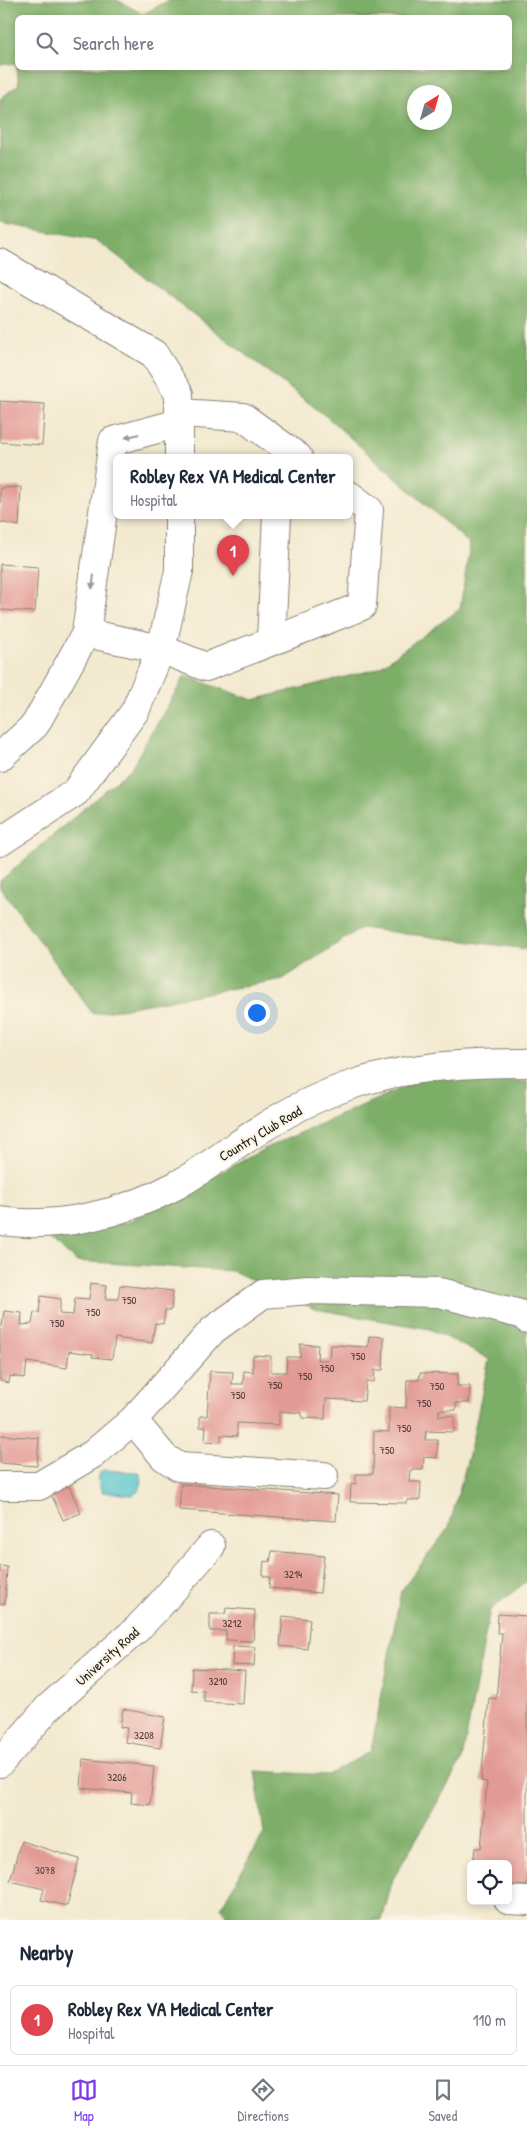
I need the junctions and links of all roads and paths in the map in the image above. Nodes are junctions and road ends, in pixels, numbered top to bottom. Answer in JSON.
{"nodes":[{"id":1,"x":0,"y":263,"type":"edge"},
{"id":2,"x":179,"y":418,"type":"junction"},
{"id":3,"x":286,"y":453,"type":"edge"},
{"id":4,"x":179,"y":454,"type":"edge"},
{"id":5,"x":353,"y":498,"type":"edge"},
{"id":6,"x":179,"y":519,"type":"edge"},
{"id":7,"x":277,"y":519,"type":"edge"},
{"id":8,"x":86,"y":633,"type":"junction"},
{"id":9,"x":271,"y":641,"type":"junction"},
{"id":10,"x":161,"y":649,"type":"junction"},
{"id":11,"x":0,"y":757,"type":"edge"},
{"id":12,"x":0,"y":842,"type":"edge"},
{"id":13,"x":527,"y":1063,"type":"edge"},
{"id":14,"x":0,"y":1221,"type":"edge"},
{"id":15,"x":527,"y":1319,"type":"edge"},
{"id":16,"x":133,"y":1420,"type":"junction"},
{"id":17,"x":324,"y":1476,"type":"dead end"},
{"id":18,"x":0,"y":1486,"type":"edge"},
{"id":19,"x":210,"y":1546,"type":"dead end"},
{"id":20,"x":0,"y":1763,"type":"edge"},
{"id":21,"x":512,"y":1900,"type":"edge"},
{"id":22,"x":527,"y":1901,"type":"edge"}],
"edges":[{"from":1,"to":2,"type":"street"},
{"from":2,"to":3,"type":"street"},
{"from":2,"to":4,"type":"street"},
{"from":2,"to":8,"type":"street","one_way":true},
{"from":5,"to":9,"type":"street"},
{"from":6,"to":10,"type":"street"},
{"from":7,"to":9,"type":"street"},
{"from":8,"to":10,"type":"street"},
{"from":8,"to":11,"type":"street"},
{"from":9,"to":10,"type":"street"},
{"from":10,"to":12,"type":"street"},
{"from":13,"to":14,"type":"street","name":"Country Club Road"},
{"from":15,"to":16,"type":"street"},
{"from":16,"to":17,"type":"street"},
{"from":16,"to":18,"type":"street"},
{"from":19,"to":20,"type":"street","name":"University Road"},
{"from":21,"to":22,"type":"street"}]}
